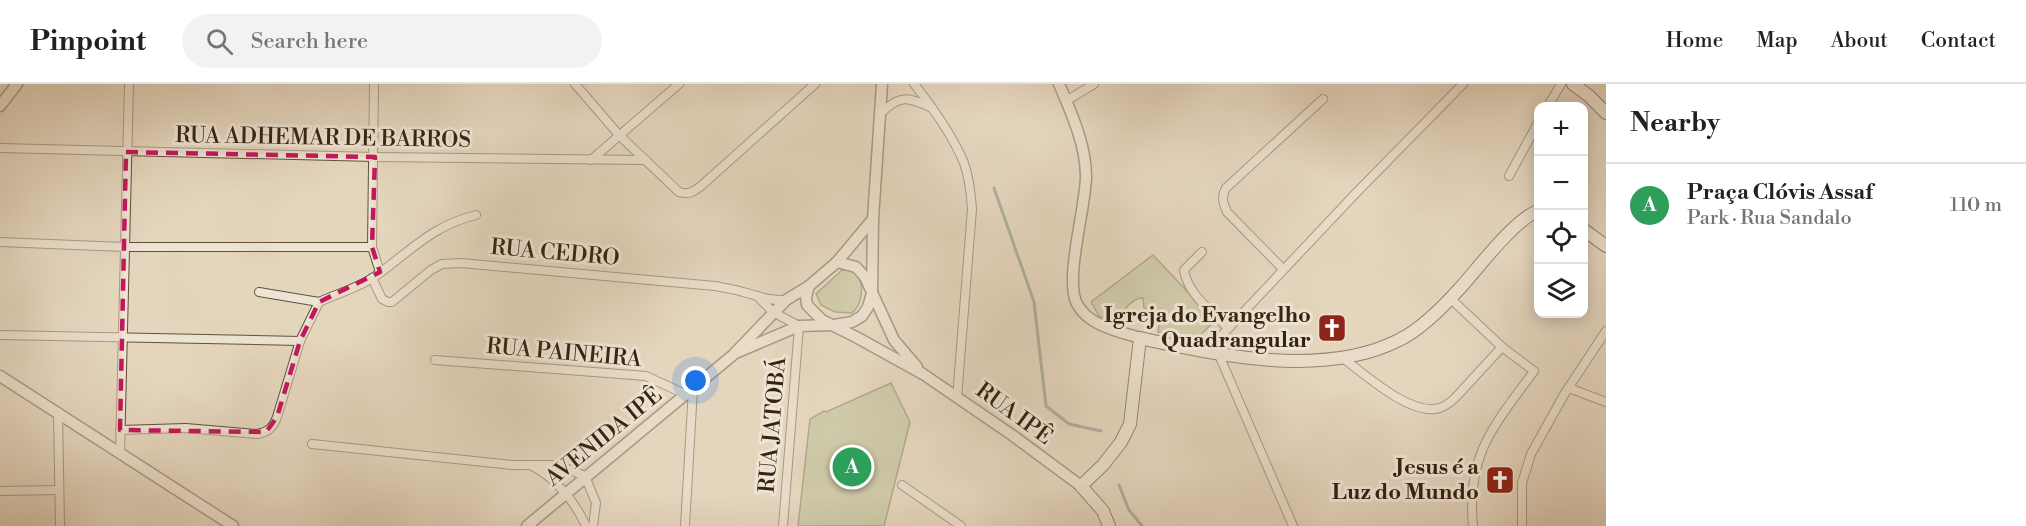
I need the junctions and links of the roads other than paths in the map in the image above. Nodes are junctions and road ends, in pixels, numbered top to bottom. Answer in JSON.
{"nodes":[{"id":1,"x":17,"y":84,"type":"edge"},
{"id":2,"x":129,"y":84,"type":"edge"},
{"id":3,"x":374,"y":84,"type":"edge"},
{"id":4,"x":574,"y":84,"type":"edge"},
{"id":5,"x":679,"y":84,"type":"edge"},
{"id":6,"x":815,"y":84,"type":"edge"},
{"id":7,"x":882,"y":84,"type":"edge"},
{"id":8,"x":914,"y":84,"type":"edge"},
{"id":9,"x":1059,"y":84,"type":"edge"},
{"id":10,"x":1094,"y":84,"type":"edge"},
{"id":11,"x":1462,"y":84,"type":"edge"},
{"id":12,"x":1561,"y":84,"type":"edge"},
{"id":13,"x":1573,"y":84,"type":"edge"},
{"id":14,"x":1323,"y":99,"type":"dead end"},
{"id":15,"x":1066,"y":101,"type":"junction"},
{"id":16,"x":1550,"y":102,"type":"edge"},
{"id":17,"x":0,"y":106,"type":"edge"},
{"id":18,"x":933,"y":108,"type":"junction"},
{"id":19,"x":1606,"y":113,"type":"edge"},
{"id":20,"x":880,"y":114,"type":"junction"},
{"id":21,"x":1534,"y":132,"type":"edge"},
{"id":22,"x":619,"y":135,"type":"junction"},
{"id":23,"x":0,"y":148,"type":"edge"},
{"id":24,"x":126,"y":152,"type":"junction"},
{"id":25,"x":375,"y":157,"type":"junction"},
{"id":26,"x":591,"y":160,"type":"junction"},
{"id":27,"x":646,"y":160,"type":"junction"},
{"id":28,"x":1509,"y":176,"type":"dead end"},
{"id":29,"x":1534,"y":214,"type":"edge"},
{"id":30,"x":476,"y":215,"type":"dead end"},
{"id":31,"x":873,"y":219,"type":"junction"},
{"id":32,"x":1588,"y":233,"type":"edge"},
{"id":33,"x":0,"y":242,"type":"edge"},
{"id":34,"x":1606,"y":246,"type":"edge"},
{"id":35,"x":124,"y":247,"type":"junction"},
{"id":36,"x":372,"y":247,"type":"junction"},
{"id":37,"x":1202,"y":252,"type":"dead end"},
{"id":38,"x":837,"y":262,"type":"junction"},
{"id":39,"x":1283,"y":269,"type":"junction"},
{"id":40,"x":380,"y":272,"type":"junction"},
{"id":41,"x":372,"y":278,"type":"junction"},
{"id":42,"x":810,"y":286,"type":"junction"},
{"id":43,"x":259,"y":292,"type":"dead end"},
{"id":44,"x":872,"y":294,"type":"junction"},
{"id":45,"x":760,"y":298,"type":"junction"},
{"id":46,"x":1451,"y":299,"type":"junction"},
{"id":47,"x":786,"y":300,"type":"junction"},
{"id":48,"x":319,"y":302,"type":"junction"},
{"id":49,"x":773,"y":312,"type":"junction"},
{"id":50,"x":799,"y":326,"type":"junction"},
{"id":51,"x":834,"y":326,"type":"junction"},
{"id":52,"x":1228,"y":328,"type":"junction"},
{"id":53,"x":1606,"y":331,"type":"edge"},
{"id":54,"x":0,"y":335,"type":"edge"},
{"id":55,"x":123,"y":338,"type":"junction"},
{"id":56,"x":1140,"y":338,"type":"junction"},
{"id":57,"x":300,"y":341,"type":"junction"},
{"id":58,"x":1502,"y":347,"type":"junction"},
{"id":59,"x":1205,"y":353,"type":"junction"},
{"id":60,"x":733,"y":355,"type":"junction"},
{"id":61,"x":1219,"y":355,"type":"junction"},
{"id":62,"x":1344,"y":359,"type":"junction"},
{"id":63,"x":435,"y":360,"type":"dead end"},
{"id":64,"x":923,"y":374,"type":"junction"},
{"id":65,"x":0,"y":376,"type":"edge"},
{"id":66,"x":1569,"y":388,"type":"junction"},
{"id":67,"x":690,"y":392,"type":"junction"},
{"id":68,"x":957,"y":398,"type":"junction"},
{"id":69,"x":1606,"y":402,"type":"edge"},
{"id":70,"x":58,"y":412,"type":"junction"},
{"id":71,"x":120,"y":429,"type":"junction"},
{"id":72,"x":312,"y":444,"type":"dead end"},
{"id":73,"x":120,"y":454,"type":"junction"},
{"id":74,"x":532,"y":466,"type":"junction"},
{"id":75,"x":585,"y":476,"type":"junction"},
{"id":76,"x":902,"y":484,"type":"dead end"},
{"id":77,"x":1081,"y":486,"type":"junction"},
{"id":78,"x":59,"y":490,"type":"junction"},
{"id":79,"x":0,"y":491,"type":"edge"},
{"id":80,"x":565,"y":494,"type":"junction"},
{"id":81,"x":222,"y":523,"type":"edge"},
{"id":82,"x":60,"y":526,"type":"edge"},
{"id":83,"x":234,"y":526,"type":"edge"},
{"id":84,"x":527,"y":526,"type":"edge"},
{"id":85,"x":586,"y":526,"type":"edge"},
{"id":86,"x":593,"y":526,"type":"edge"},
{"id":87,"x":685,"y":526,"type":"edge"},
{"id":88,"x":783,"y":526,"type":"edge"},
{"id":89,"x":961,"y":526,"type":"edge"},
{"id":90,"x":1109,"y":526,"type":"edge"},
{"id":91,"x":1293,"y":526,"type":"edge"},
{"id":92,"x":1473,"y":526,"type":"edge"},
{"id":93,"x":1522,"y":526,"type":"edge"}],
"edges":[{"from":1,"to":17,"type":"street"},
{"from":2,"to":24,"type":"street"},
{"from":3,"to":25,"type":"street"},
{"from":4,"to":22,"type":"street"},
{"from":5,"to":22,"type":"street"},
{"from":6,"to":27,"type":"street"},
{"from":7,"to":20,"type":"street"},
{"from":8,"to":18,"type":"street"},
{"from":9,"to":15,"type":"street"},
{"from":10,"to":15,"type":"street"},
{"from":11,"to":39,"type":"street"},
{"from":12,"to":16,"type":"street"},
{"from":13,"to":19,"type":"main road"},
{"from":14,"to":39,"type":"street"},
{"from":15,"to":56,"type":"street"},
{"from":18,"to":20,"type":"street"},
{"from":18,"to":68,"type":"street"},
{"from":20,"to":31,"type":"street"},
{"from":21,"to":28,"type":"street"},
{"from":22,"to":26,"type":"street"},
{"from":22,"to":27,"type":"street"},
{"from":23,"to":24,"type":"street","name":"RUA ADHEMAR DE BARROS"},
{"from":24,"to":25,"type":"street","name":"RUA ADHEMAR DE BARROS"},
{"from":24,"to":35,"type":"street"},
{"from":25,"to":26,"type":"street","name":"RUA ADHEMAR DE BARROS"},
{"from":25,"to":36,"type":"street"},
{"from":26,"to":27,"type":"street","name":"RUA ADHEMAR DE BARROS"},
{"from":29,"to":46,"type":"main road"},
{"from":30,"to":40,"type":"street"},
{"from":31,"to":38,"type":"street"},
{"from":31,"to":44,"type":"street"},
{"from":32,"to":34,"type":"main road"},
{"from":33,"to":35,"type":"street"},
{"from":35,"to":36,"type":"street"},
{"from":35,"to":55,"type":"street"},
{"from":36,"to":40,"type":"street"},
{"from":37,"to":52,"type":"street"},
{"from":38,"to":42,"type":"street"},
{"from":38,"to":44,"type":"street"},
{"from":39,"to":52,"type":"street"},
{"from":40,"to":41,"type":"street"},
{"from":41,"to":45,"type":"street","name":"RUA CEDRO"},
{"from":41,"to":48,"type":"street"},
{"from":42,"to":47,"type":"street","name":"AVENIDA IPÊ"},
{"from":42,"to":51,"type":"street"},
{"from":43,"to":48,"type":"street"},
{"from":44,"to":51,"type":"street"},
{"from":44,"to":64,"type":"street","name":"RUA IPÊ"},
{"from":45,"to":47,"type":"street","name":"RUA CEDRO"},
{"from":45,"to":49,"type":"street"},
{"from":46,"to":58,"type":"street"},
{"from":46,"to":62,"type":"main road"},
{"from":47,"to":49,"type":"street","name":"AVENIDA IPÊ"},
{"from":48,"to":57,"type":"street"},
{"from":49,"to":50,"type":"street"},
{"from":49,"to":60,"type":"street","name":"AVENIDA IPÊ"},
{"from":50,"to":51,"type":"street","name":"AVENIDA IPÊ"},
{"from":50,"to":60,"type":"street","name":"AVENIDA IPÊ"},
{"from":50,"to":88,"type":"street","name":"RUA JATOBÁ"},
{"from":51,"to":64,"type":"street","name":"RUA IPÊ"},
{"from":52,"to":59,"type":"street"},
{"from":53,"to":66,"type":"street"},
{"from":54,"to":55,"type":"street"},
{"from":55,"to":57,"type":"street"},
{"from":55,"to":71,"type":"street"},
{"from":56,"to":59,"type":"main road"},
{"from":56,"to":77,"type":"main road"},
{"from":57,"to":71,"type":"street"},
{"from":58,"to":62,"type":"street"},
{"from":58,"to":92,"type":"street"},
{"from":59,"to":61,"type":"main road"},
{"from":60,"to":67,"type":"street","name":"AVENIDA IPÊ"},
{"from":61,"to":62,"type":"main road"},
{"from":61,"to":91,"type":"street"},
{"from":63,"to":67,"type":"street","name":"RUA PAINEIRA"},
{"from":64,"to":68,"type":"street","name":"RUA IPÊ"},
{"from":65,"to":70,"type":"street"},
{"from":66,"to":69,"type":"street"},
{"from":66,"to":93,"type":"street"},
{"from":67,"to":75,"type":"street","name":"AVENIDA IPÊ"},
{"from":67,"to":87,"type":"street"},
{"from":68,"to":77,"type":"street","name":"RUA IPÊ"},
{"from":70,"to":73,"type":"street"},
{"from":70,"to":78,"type":"street"},
{"from":71,"to":73,"type":"street"},
{"from":72,"to":74,"type":"street"},
{"from":73,"to":81,"type":"street"},
{"from":74,"to":75,"type":"street"},
{"from":74,"to":80,"type":"street"},
{"from":75,"to":80,"type":"street","name":"AVENIDA IPÊ"},
{"from":75,"to":86,"type":"street"},
{"from":76,"to":89,"type":"street"},
{"from":77,"to":90,"type":"main road"},
{"from":78,"to":79,"type":"street"},
{"from":78,"to":82,"type":"street"},
{"from":80,"to":84,"type":"street","name":"AVENIDA IPÊ"},
{"from":80,"to":85,"type":"street"},
{"from":81,"to":83,"type":"street"}]}
